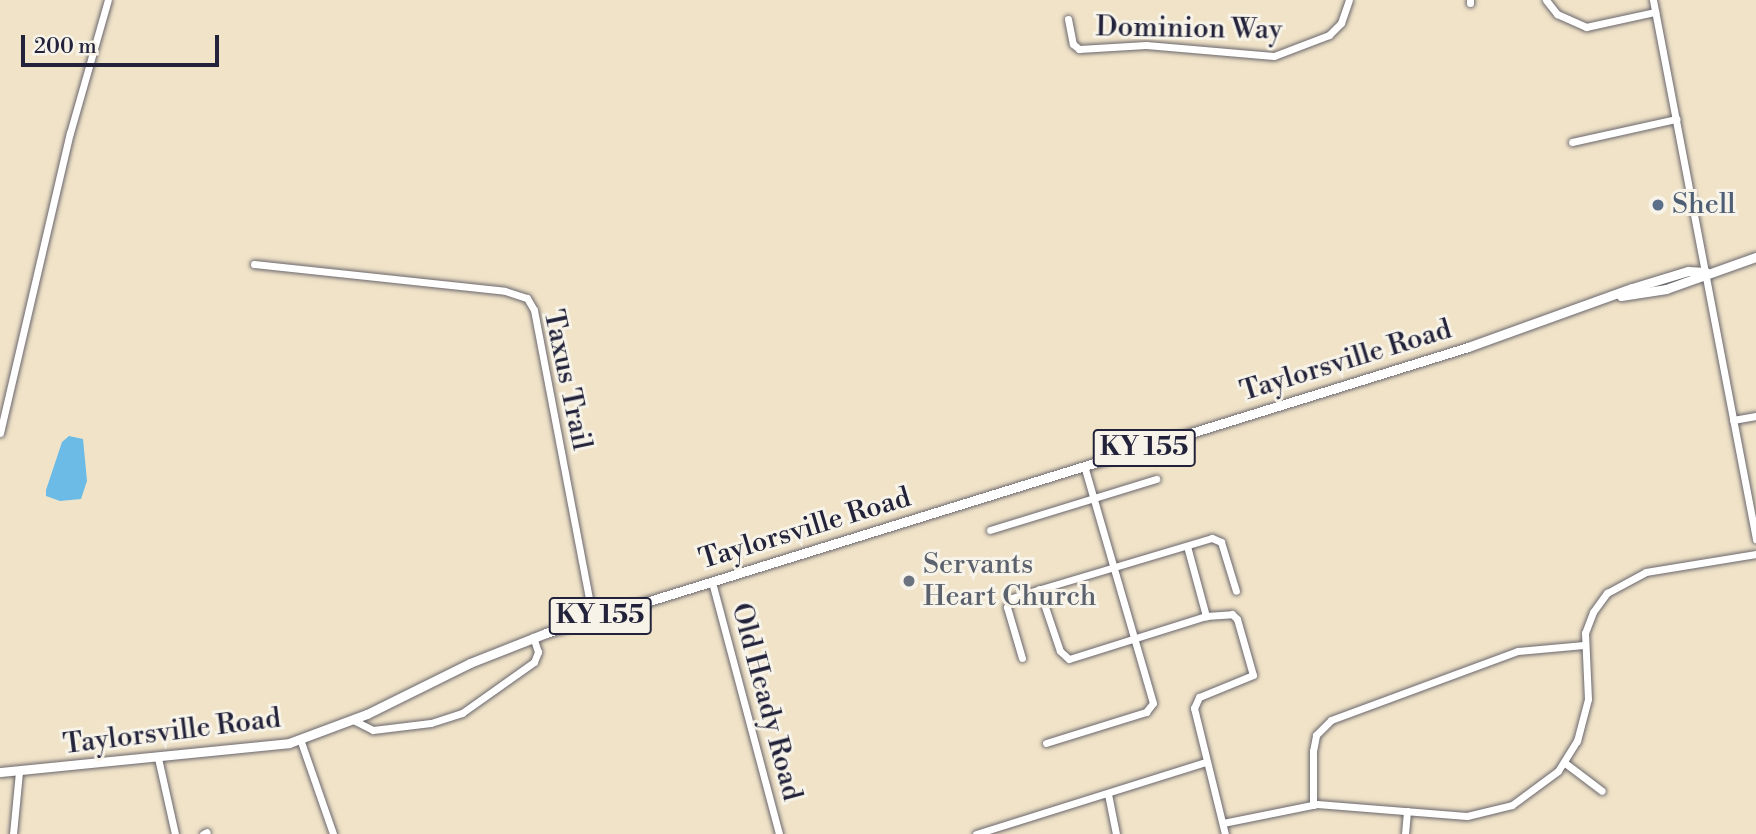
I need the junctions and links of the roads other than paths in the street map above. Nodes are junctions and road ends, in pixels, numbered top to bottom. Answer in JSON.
{"nodes":[{"id":1,"x":108,"y":0,"type":"edge"},
{"id":2,"x":1349,"y":0,"type":"edge"},
{"id":3,"x":1546,"y":0,"type":"edge"},
{"id":4,"x":1653,"y":0,"type":"edge"},
{"id":5,"x":1656,"y":12,"type":"junction"},
{"id":6,"x":1068,"y":19,"type":"dead end"},
{"id":7,"x":1676,"y":119,"type":"junction"},
{"id":8,"x":1572,"y":142,"type":"dead end"},
{"id":9,"x":1756,"y":257,"type":"edge"},
{"id":10,"x":254,"y":264,"type":"dead end"},
{"id":11,"x":1706,"y":272,"type":"junction"},
{"id":12,"x":1756,"y":416,"type":"edge"},
{"id":13,"x":1733,"y":420,"type":"junction"},
{"id":14,"x":0,"y":433,"type":"edge"},
{"id":15,"x":1084,"y":467,"type":"junction"},
{"id":16,"x":1156,"y":479,"type":"dead end"},
{"id":17,"x":1094,"y":498,"type":"junction"},
{"id":18,"x":990,"y":530,"type":"dead end"},
{"id":19,"x":1756,"y":539,"type":"edge"},
{"id":20,"x":1187,"y":545,"type":"junction"},
{"id":21,"x":1756,"y":554,"type":"edge"},
{"id":22,"x":1115,"y":566,"type":"junction"},
{"id":23,"x":712,"y":582,"type":"junction"},
{"id":24,"x":1039,"y":589,"type":"junction"},
{"id":25,"x":1236,"y":591,"type":"dead end"},
{"id":26,"x":1206,"y":616,"type":"junction"},
{"id":27,"x":593,"y":618,"type":"junction"},
{"id":28,"x":533,"y":637,"type":"junction"},
{"id":29,"x":1137,"y":640,"type":"junction"},
{"id":30,"x":1584,"y":645,"type":"junction"},
{"id":31,"x":1022,"y":659,"type":"dead end"},
{"id":32,"x":353,"y":720,"type":"junction"},
{"id":33,"x":300,"y":739,"type":"junction"},
{"id":34,"x":1046,"y":743,"type":"dead end"},
{"id":35,"x":158,"y":758,"type":"junction"},
{"id":36,"x":1206,"y":762,"type":"junction"},
{"id":37,"x":1565,"y":762,"type":"junction"},
{"id":38,"x":0,"y":772,"type":"edge"},
{"id":39,"x":19,"y":772,"type":"junction"},
{"id":40,"x":1602,"y":791,"type":"dead end"},
{"id":41,"x":1108,"y":794,"type":"junction"},
{"id":42,"x":1313,"y":805,"type":"junction"},
{"id":43,"x":1407,"y":811,"type":"junction"},
{"id":44,"x":1223,"y":822,"type":"junction"},
{"id":45,"x":1006,"y":825,"type":"junction"},
{"id":46,"x":13,"y":834,"type":"edge"},
{"id":47,"x":175,"y":834,"type":"edge"},
{"id":48,"x":333,"y":834,"type":"edge"},
{"id":49,"x":779,"y":834,"type":"edge"},
{"id":50,"x":976,"y":834,"type":"edge"},
{"id":51,"x":1008,"y":834,"type":"edge"},
{"id":52,"x":1116,"y":834,"type":"edge"},
{"id":53,"x":1225,"y":834,"type":"edge"},
{"id":54,"x":1405,"y":834,"type":"edge"}],
"edges":[{"from":1,"to":14,"type":"street"},
{"from":2,"to":6,"type":"street","name":"Dominion Way"},
{"from":3,"to":5,"type":"street"},
{"from":4,"to":5,"type":"street"},
{"from":5,"to":7,"type":"street"},
{"from":7,"to":8,"type":"street"},
{"from":7,"to":11,"type":"street"},
{"from":9,"to":11,"type":"main road","name":"Taylorsville Road","number":"KY 155"},
{"from":10,"to":27,"type":"street","name":"Taxus Trail"},
{"from":11,"to":13,"type":"street"},
{"from":11,"to":15,"type":"main road","name":"Taylorsville Road","number":"KY 155"},
{"from":12,"to":13,"type":"street"},
{"from":13,"to":19,"type":"street"},
{"from":15,"to":17,"type":"street"},
{"from":15,"to":23,"type":"main road","name":"Taylorsville Road","number":"KY 155"},
{"from":16,"to":17,"type":"street"},
{"from":17,"to":18,"type":"street"},
{"from":17,"to":22,"type":"street"},
{"from":20,"to":22,"type":"street"},
{"from":20,"to":25,"type":"street"},
{"from":20,"to":26,"type":"street"},
{"from":21,"to":30,"type":"street"},
{"from":22,"to":24,"type":"street"},
{"from":22,"to":29,"type":"street"},
{"from":23,"to":27,"type":"main road","name":"Taylorsville Road","number":"KY 155"},
{"from":23,"to":49,"type":"street","name":"Old Heady Road"},
{"from":24,"to":29,"type":"street"},
{"from":24,"to":31,"type":"street"},
{"from":26,"to":29,"type":"street"},
{"from":26,"to":36,"type":"street"},
{"from":27,"to":28,"type":"main road","name":"Taylorsville Road","number":"KY 155"},
{"from":28,"to":32,"type":"main road","name":"Taylorsville Road","number":"KY 155"},
{"from":28,"to":32,"type":"street"},
{"from":29,"to":34,"type":"street"},
{"from":30,"to":37,"type":"street"},
{"from":30,"to":42,"type":"street"},
{"from":32,"to":33,"type":"main road","name":"Taylorsville Road","number":"KY 155"},
{"from":33,"to":35,"type":"main road","name":"Taylorsville Road","number":"KY 155"},
{"from":33,"to":48,"type":"street"},
{"from":35,"to":39,"type":"main road","name":"Taylorsville Road","number":"KY 155"},
{"from":35,"to":47,"type":"street"},
{"from":36,"to":41,"type":"street"},
{"from":36,"to":44,"type":"street"},
{"from":37,"to":40,"type":"street"},
{"from":37,"to":43,"type":"street"},
{"from":38,"to":39,"type":"main road","name":"Taylorsville Road","number":"KY 155"},
{"from":39,"to":46,"type":"street"},
{"from":41,"to":45,"type":"street"},
{"from":41,"to":52,"type":"street"},
{"from":42,"to":43,"type":"street"},
{"from":42,"to":44,"type":"street"},
{"from":43,"to":54,"type":"street"},
{"from":44,"to":53,"type":"street"},
{"from":45,"to":50,"type":"street"},
{"from":45,"to":51,"type":"street"}]}
